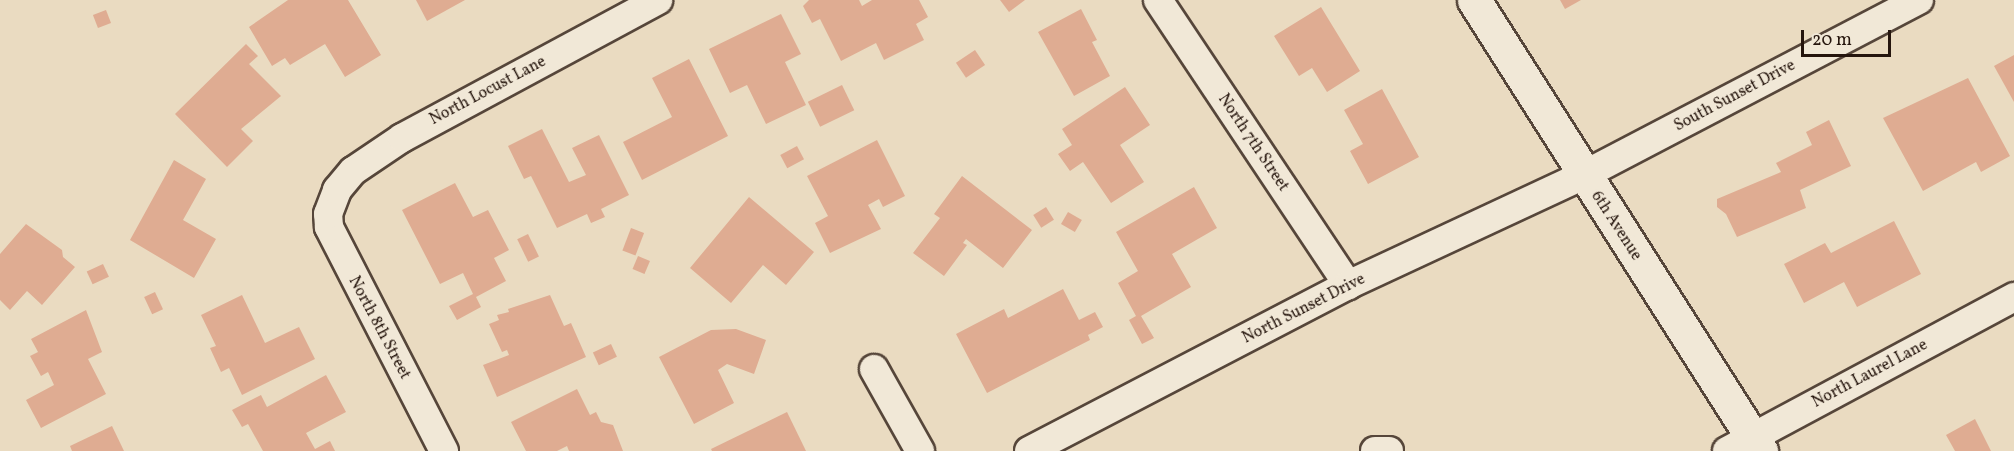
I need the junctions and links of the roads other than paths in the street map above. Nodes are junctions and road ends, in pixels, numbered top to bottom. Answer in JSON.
{"nodes":[{"id":1,"x":658,"y":0,"type":"edge"},
{"id":2,"x":1158,"y":0,"type":"edge"},
{"id":3,"x":1474,"y":0,"type":"edge"},
{"id":4,"x":1919,"y":0,"type":"edge"},
{"id":5,"x":1584,"y":175,"type":"junction"},
{"id":6,"x":333,"y":201,"type":"joint"},
{"id":7,"x":1348,"y":285,"type":"junction"},
{"id":8,"x":2014,"y":297,"type":"edge"},
{"id":9,"x":874,"y":369,"type":"dead end"},
{"id":10,"x":1746,"y":446,"type":"edge"},
{"id":11,"x":444,"y":451,"type":"edge"},
{"id":12,"x":920,"y":451,"type":"edge"},
{"id":13,"x":1029,"y":451,"type":"edge"},
{"id":14,"x":1375,"y":451,"type":"edge"},
{"id":15,"x":1389,"y":451,"type":"edge"}],
"edges":[{"from":1,"to":6,"type":"street","name":"North Locust Lane"},
{"from":2,"to":7,"type":"street","name":"North 7th Street"},
{"from":3,"to":5,"type":"street","name":"6th Avenue"},
{"from":4,"to":5,"type":"street","name":"South Sunset Drive"},
{"from":5,"to":7,"type":"street","name":"North Sunset Drive"},
{"from":5,"to":10,"type":"street","name":"6th Avenue"},
{"from":6,"to":11,"type":"street","name":"North 8th Street"},
{"from":7,"to":13,"type":"street","name":"North Sunset Drive"},
{"from":8,"to":10,"type":"street","name":"North Laurel Lane"},
{"from":9,"to":12,"type":"street"},
{"from":14,"to":15,"type":"street"}]}
